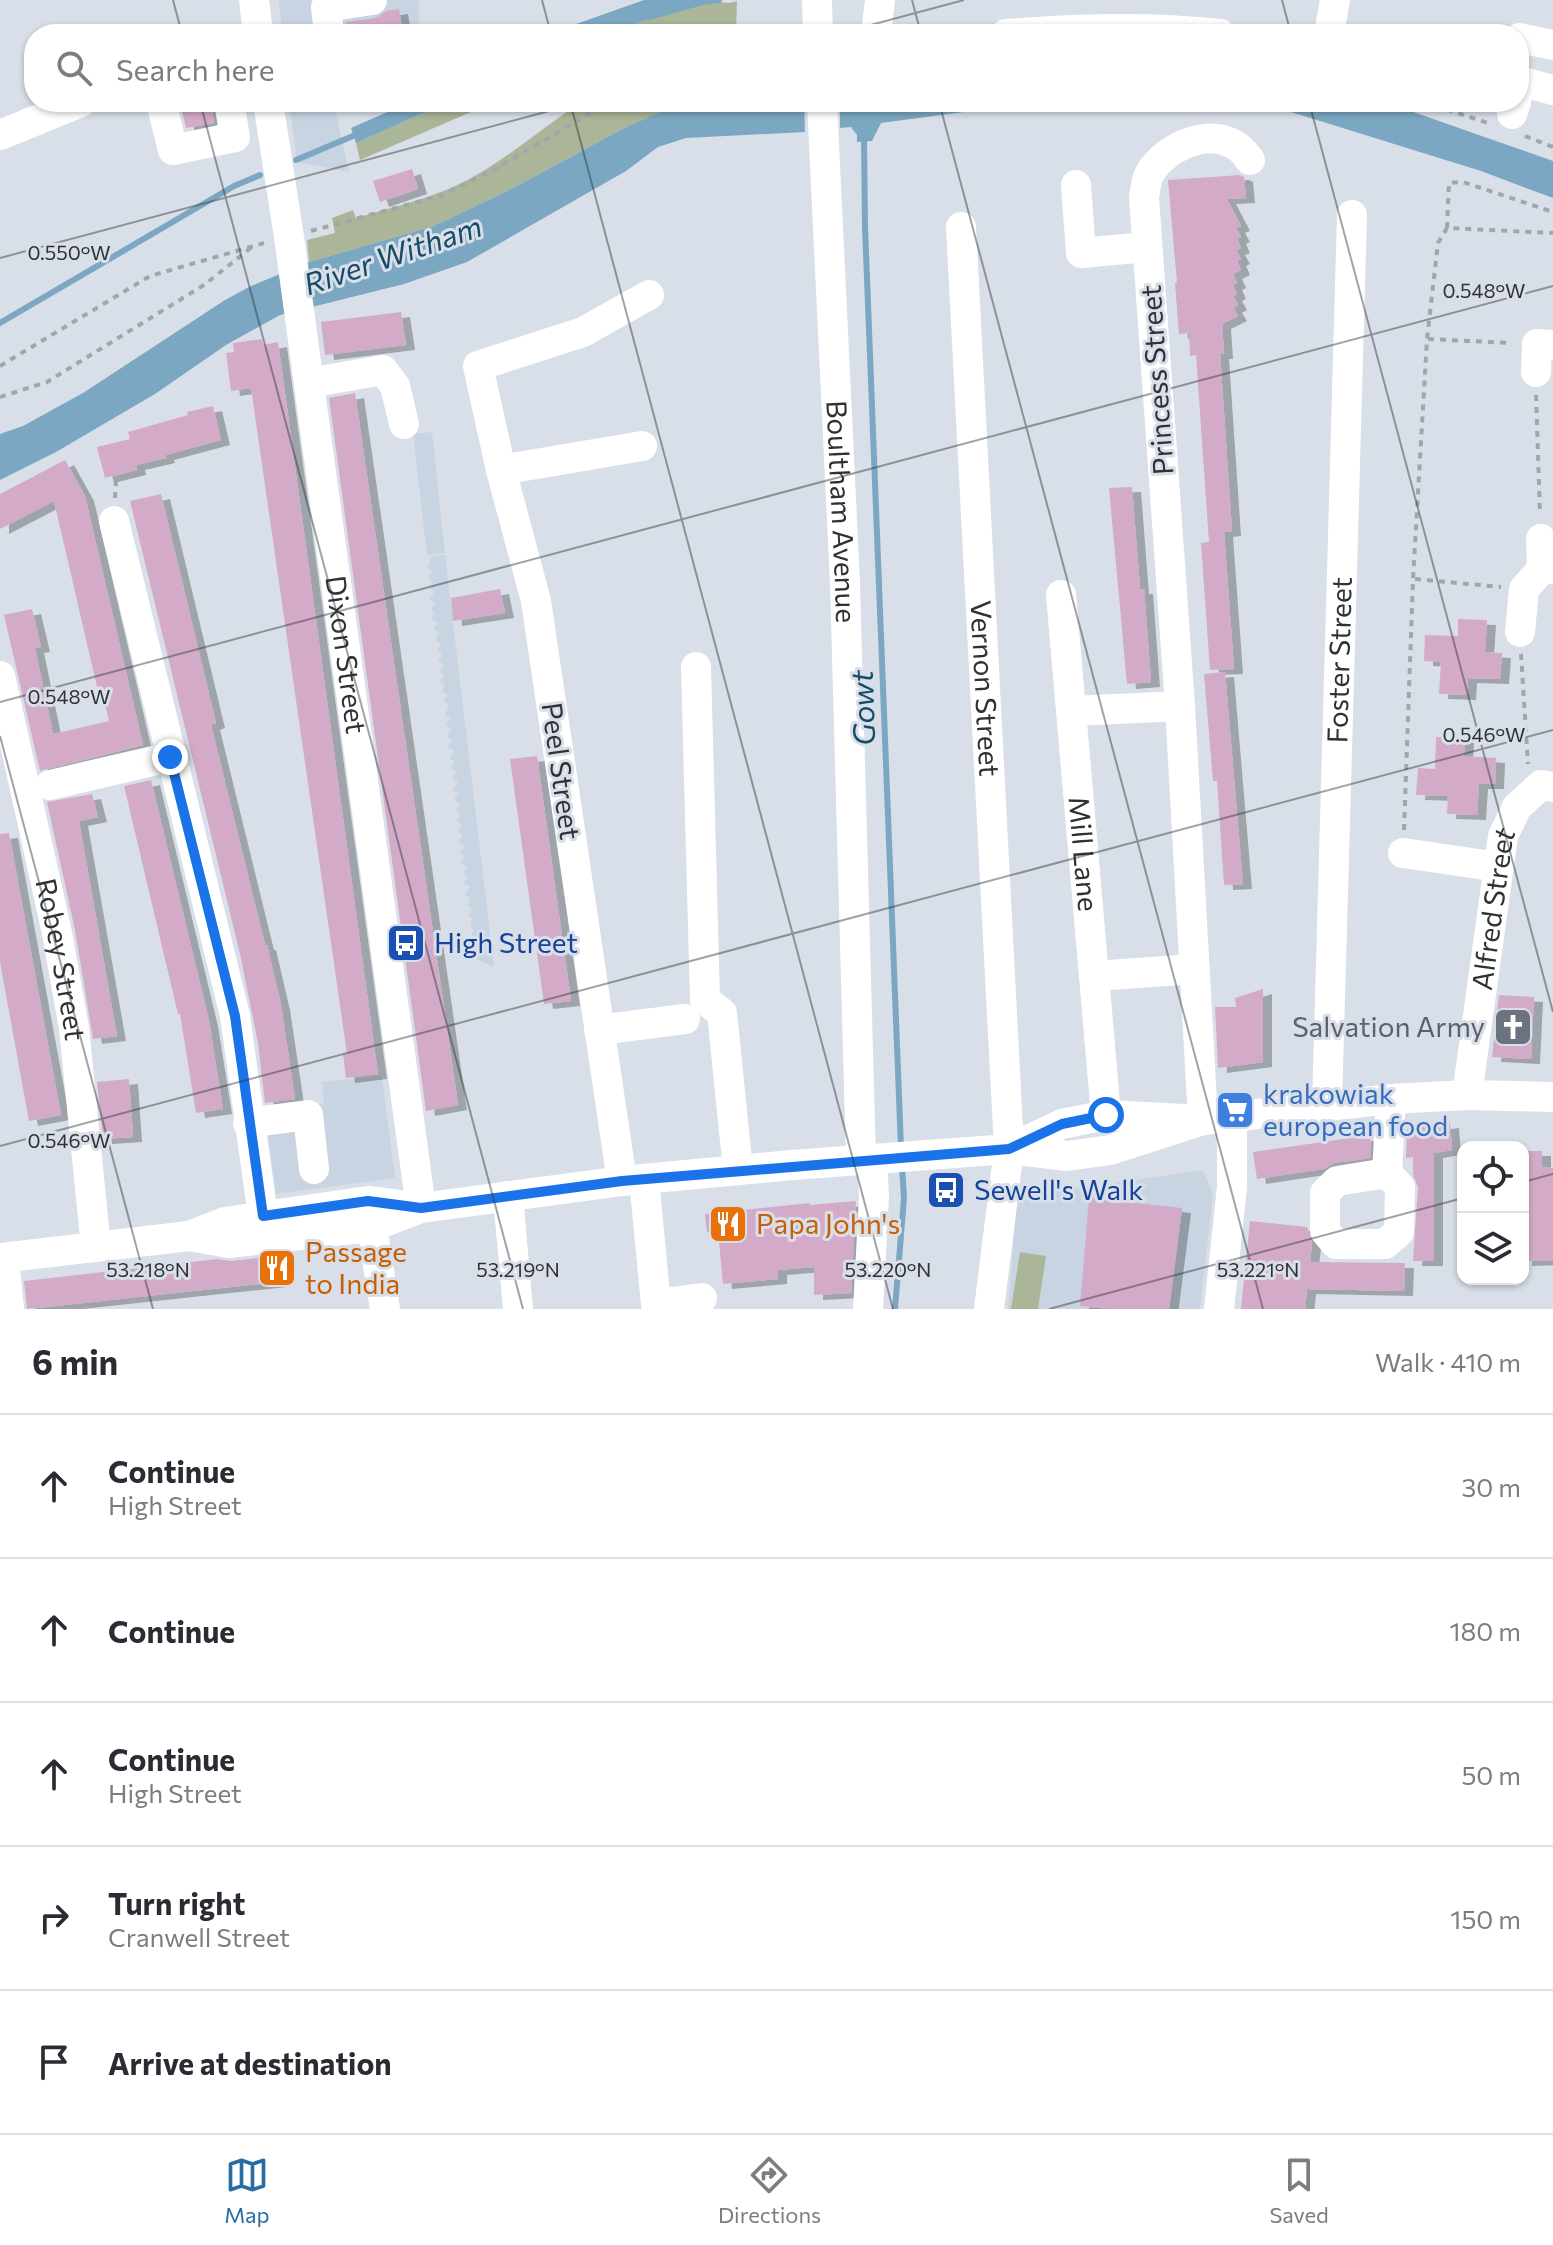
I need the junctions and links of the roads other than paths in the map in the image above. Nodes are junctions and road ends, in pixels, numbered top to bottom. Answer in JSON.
{"nodes":[{"id":1,"x":254,"y":0,"type":"edge"},
{"id":2,"x":372,"y":0,"type":"edge"},
{"id":3,"x":817,"y":0,"type":"edge"},
{"id":4,"x":880,"y":0,"type":"edge"},
{"id":5,"x":1335,"y":0,"type":"edge"},
{"id":6,"x":257,"y":24,"type":"edge"},
{"id":7,"x":328,"y":24,"type":"edge"},
{"id":8,"x":818,"y":24,"type":"edge"},
{"id":9,"x":877,"y":24,"type":"edge"},
{"id":10,"x":1331,"y":24,"type":"edge"},
{"id":11,"x":1529,"y":40,"type":"edge"},
{"id":12,"x":1553,"y":45,"type":"edge"},
{"id":13,"x":1553,"y":90,"type":"edge"},
{"id":14,"x":1529,"y":93,"type":"edge"},
{"id":15,"x":56,"y":112,"type":"edge"},
{"id":16,"x":164,"y":112,"type":"edge"},
{"id":17,"x":231,"y":112,"type":"edge"},
{"id":18,"x":270,"y":112,"type":"edge"},
{"id":19,"x":822,"y":112,"type":"edge"},
{"id":20,"x":0,"y":135,"type":"edge"},
{"id":21,"x":1250,"y":160,"type":"dead end"},
{"id":22,"x":1076,"y":185,"type":"dead end"},
{"id":23,"x":1352,"y":215,"type":"dead end"},
{"id":24,"x":961,"y":227,"type":"dead end"},
{"id":25,"x":1147,"y":247,"type":"junction"},
{"id":26,"x":649,"y":295,"type":"dead end"},
{"id":27,"x":309,"y":383,"type":"junction"},
{"id":28,"x":404,"y":424,"type":"dead end"},
{"id":29,"x":642,"y":446,"type":"dead end"},
{"id":30,"x":501,"y":470,"type":"junction"},
{"id":31,"x":114,"y":521,"type":"dead end"},
{"id":32,"x":1540,"y":567,"type":"edge"},
{"id":33,"x":1061,"y":595,"type":"dead end"},
{"id":34,"x":1520,"y":632,"type":"road end"},
{"id":35,"x":696,"y":667,"type":"dead end"},
{"id":36,"x":0,"y":676,"type":"edge"},
{"id":37,"x":1180,"y":706,"type":"junction"},
{"id":38,"x":1072,"y":711,"type":"junction"},
{"id":39,"x":170,"y":757,"type":"junction"},
{"id":40,"x":1540,"y":779,"type":"edge"},
{"id":41,"x":50,"y":785,"type":"dead end"},
{"id":42,"x":1403,"y":853,"type":"road end"},
{"id":43,"x":1499,"y":867,"type":"junction"},
{"id":44,"x":1195,"y":969,"type":"junction"},
{"id":45,"x":1094,"y":976,"type":"junction"},
{"id":46,"x":685,"y":1019,"type":"dead end"},
{"id":47,"x":599,"y":1030,"type":"junction"},
{"id":48,"x":1467,"y":1095,"type":"junction"},
{"id":49,"x":1553,"y":1097,"type":"edge"},
{"id":50,"x":1391,"y":1099,"type":"junction"},
{"id":51,"x":1327,"y":1106,"type":"junction"},
{"id":52,"x":1106,"y":1115,"type":"junction"},
{"id":53,"x":1217,"y":1118,"type":"junction"},
{"id":54,"x":248,"y":1123,"type":"junction"},
{"id":55,"x":1009,"y":1149,"type":"junction"},
{"id":56,"x":872,"y":1159,"type":"junction"},
{"id":57,"x":314,"y":1169,"type":"dead end"},
{"id":58,"x":738,"y":1170,"type":"junction"},
{"id":59,"x":1387,"y":1173,"type":"dead end"},
{"id":60,"x":633,"y":1180,"type":"junction"},
{"id":61,"x":508,"y":1196,"type":"junction"},
{"id":62,"x":421,"y":1208,"type":"junction"},
{"id":63,"x":370,"y":1214,"type":"junction"},
{"id":64,"x":263,"y":1216,"type":"junction"},
{"id":65,"x":189,"y":1236,"type":"junction"},
{"id":66,"x":96,"y":1247,"type":"junction"},
{"id":67,"x":2,"y":1258,"type":"edge"},
{"id":68,"x":702,"y":1298,"type":"dead end"},
{"id":69,"x":9,"y":1309,"type":"edge"},
{"id":70,"x":385,"y":1309,"type":"edge"},
{"id":71,"x":518,"y":1309,"type":"edge"},
{"id":72,"x":868,"y":1309,"type":"edge"},
{"id":73,"x":989,"y":1309,"type":"edge"},
{"id":74,"x":1219,"y":1309,"type":"edge"}],
"edges":[{"from":1,"to":6,"type":"street"},
{"from":2,"to":7,"type":"street"},
{"from":3,"to":8,"type":"street"},
{"from":4,"to":9,"type":"street"},
{"from":5,"to":10,"type":"street"},
{"from":11,"to":12,"type":"street"},
{"from":13,"to":14,"type":"street"},
{"from":15,"to":20,"type":"street"},
{"from":16,"to":17,"type":"street"},
{"from":18,"to":27,"type":"street","name":"Dixon Street"},
{"from":19,"to":56,"type":"street","name":"Boultham Avenue"},
{"from":21,"to":25,"type":"street","name":"Princess Street"},
{"from":22,"to":25,"type":"street"},
{"from":23,"to":51,"type":"street","name":"Foster Street"},
{"from":24,"to":55,"type":"street","name":"Vernon Street"},
{"from":25,"to":37,"type":"street","name":"Princess Street"},
{"from":26,"to":30,"type":"street","name":"Peel Street"},
{"from":27,"to":28,"type":"street"},
{"from":27,"to":62,"type":"street","name":"Dixon Street"},
{"from":29,"to":30,"type":"street"},
{"from":30,"to":47,"type":"street","name":"Peel Street"},
{"from":31,"to":39,"type":"street"},
{"from":32,"to":34,"type":"street"},
{"from":33,"to":38,"type":"street","name":"Mill Lane"},
{"from":35,"to":58,"type":"street"},
{"from":36,"to":66,"type":"street","name":"Robey Street"},
{"from":37,"to":38,"type":"street"},
{"from":37,"to":44,"type":"street","name":"Princess Street"},
{"from":38,"to":45,"type":"street","name":"Mill Lane"},
{"from":39,"to":41,"type":"street"},
{"from":39,"to":54,"type":"street"},
{"from":40,"to":43,"type":"street","name":"Alfred Street"},
{"from":42,"to":43,"type":"street"},
{"from":43,"to":48,"type":"street","name":"Alfred Street"},
{"from":44,"to":45,"type":"street"},
{"from":44,"to":53,"type":"street","name":"Princess Street"},
{"from":45,"to":52,"type":"street","name":"Mill Lane"},
{"from":46,"to":47,"type":"street"},
{"from":47,"to":60,"type":"street","name":"Peel Street"},
{"from":48,"to":49,"type":"street"},
{"from":48,"to":50,"type":"street"},
{"from":50,"to":51,"type":"street"},
{"from":50,"to":59,"type":"street"},
{"from":51,"to":53,"type":"street"},
{"from":52,"to":53,"type":"street"},
{"from":52,"to":55,"type":"street"},
{"from":53,"to":55,"type":"street"},
{"from":53,"to":74,"type":"street","name":"Princess Street"},
{"from":54,"to":57,"type":"street"},
{"from":54,"to":64,"type":"street"},
{"from":55,"to":56,"type":"street"},
{"from":55,"to":73,"type":"street","name":"Vernon Street"},
{"from":56,"to":58,"type":"street"},
{"from":56,"to":72,"type":"street"},
{"from":58,"to":60,"type":"street"},
{"from":60,"to":61,"type":"street"},
{"from":60,"to":68,"type":"street","name":"Peel Street"},
{"from":61,"to":62,"type":"street"},
{"from":61,"to":71,"type":"street"},
{"from":62,"to":63,"type":"street"},
{"from":63,"to":64,"type":"street"},
{"from":63,"to":65,"type":"street"},
{"from":63,"to":70,"type":"street"},
{"from":64,"to":65,"type":"street"},
{"from":65,"to":66,"type":"street"},
{"from":66,"to":67,"type":"street"},
{"from":67,"to":69,"type":"street"}]}
